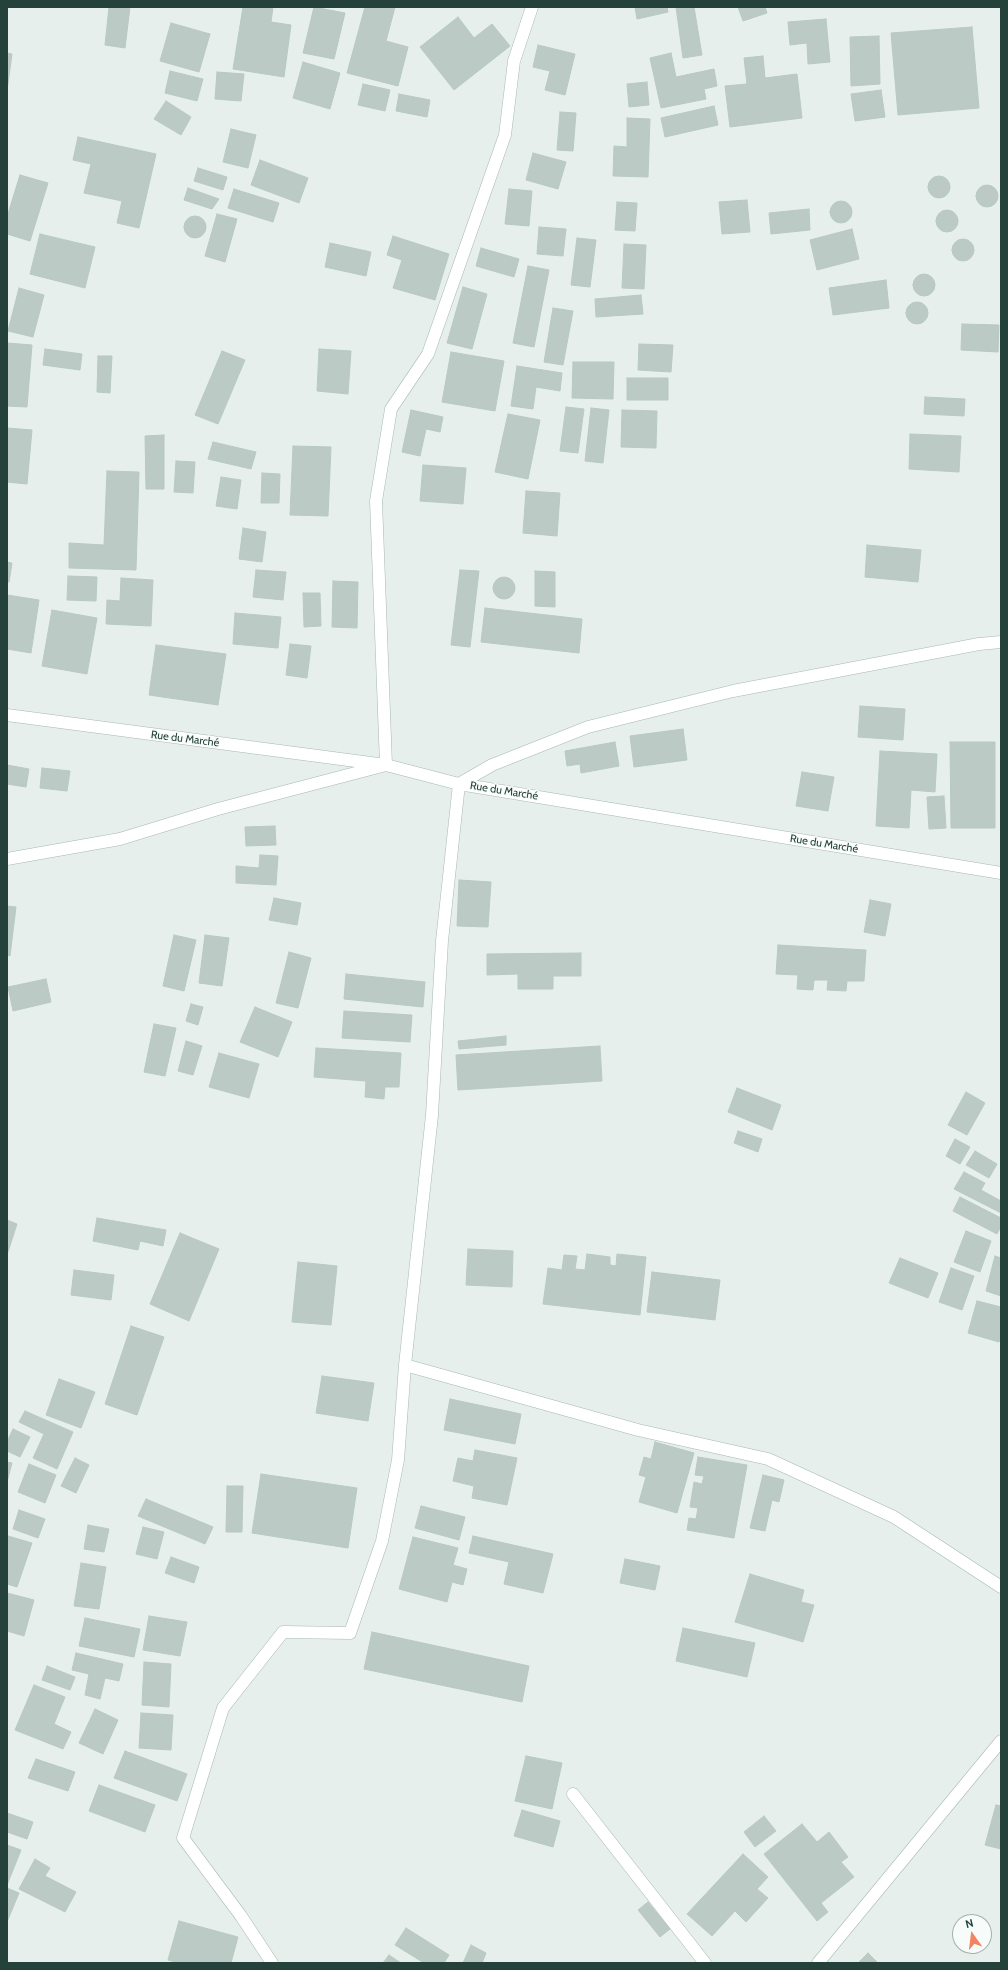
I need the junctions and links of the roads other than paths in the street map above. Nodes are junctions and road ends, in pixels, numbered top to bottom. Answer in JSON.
{"nodes":[{"id":1,"x":532,"y":7,"type":"edge"},
{"id":2,"x":1001,"y":642,"type":"edge"},
{"id":3,"x":7,"y":715,"type":"edge"},
{"id":4,"x":386,"y":765,"type":"junction"},
{"id":5,"x":459,"y":784,"type":"junction"},
{"id":6,"x":7,"y":859,"type":"edge"},
{"id":7,"x":1001,"y":873,"type":"edge"},
{"id":8,"x":405,"y":1365,"type":"junction"},
{"id":9,"x":1001,"y":1587,"type":"edge"},
{"id":10,"x":1001,"y":1741,"type":"edge"},
{"id":11,"x":573,"y":1794,"type":"dead end"},
{"id":12,"x":272,"y":1963,"type":"edge"},
{"id":13,"x":705,"y":1963,"type":"edge"},
{"id":14,"x":818,"y":1963,"type":"edge"}],
"edges":[{"from":1,"to":4,"type":"street"},
{"from":2,"to":5,"type":"street"},
{"from":3,"to":4,"type":"street","name":"Rue du Marché"},
{"from":4,"to":5,"type":"street","name":"Rue du Marché"},
{"from":4,"to":6,"type":"street"},
{"from":5,"to":7,"type":"street","name":"Rue du Marché"},
{"from":5,"to":8,"type":"street"},
{"from":8,"to":9,"type":"street"},
{"from":8,"to":12,"type":"street"},
{"from":10,"to":14,"type":"street"},
{"from":11,"to":13,"type":"street"}]}
